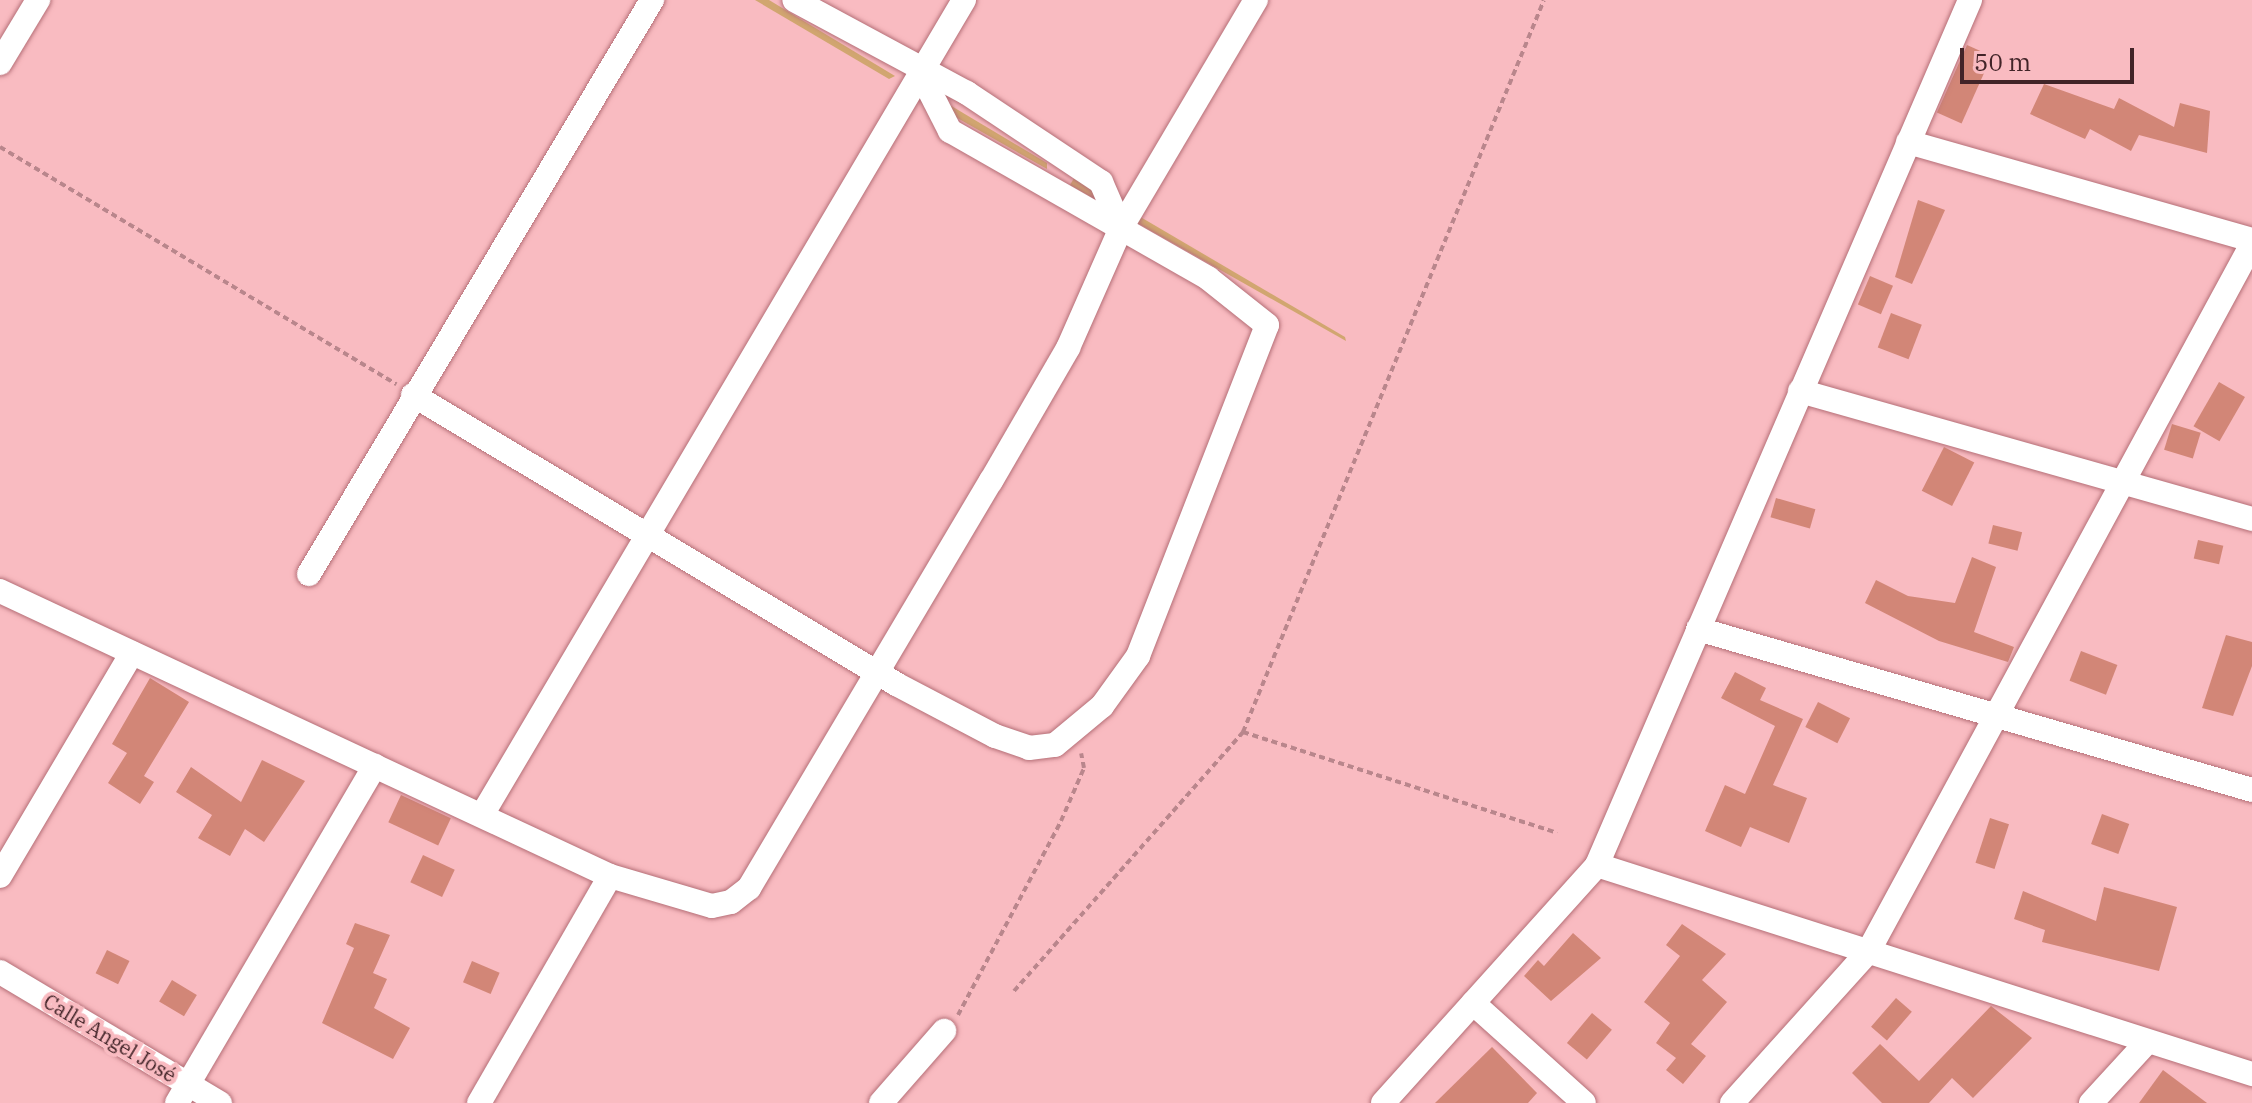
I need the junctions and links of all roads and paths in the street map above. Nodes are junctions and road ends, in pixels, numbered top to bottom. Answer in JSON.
{"nodes":[{"id":1,"x":38,"y":0,"type":"edge"},
{"id":2,"x":652,"y":0,"type":"edge"},
{"id":3,"x":794,"y":0,"type":"edge"},
{"id":4,"x":964,"y":0,"type":"edge"},
{"id":5,"x":1256,"y":0,"type":"edge"},
{"id":6,"x":1544,"y":0,"type":"edge"},
{"id":7,"x":1970,"y":0,"type":"edge"},
{"id":8,"x":0,"y":63,"type":"edge"},
{"id":9,"x":921,"y":74,"type":"junction"},
{"id":10,"x":1908,"y":142,"type":"junction"},
{"id":11,"x":0,"y":147,"type":"edge"},
{"id":12,"x":1121,"y":228,"type":"junction"},
{"id":13,"x":2252,"y":242,"type":"edge"},
{"id":14,"x":1800,"y":391,"type":"junction"},
{"id":15,"x":413,"y":395,"type":"junction"},
{"id":16,"x":2125,"y":483,"type":"junction"},
{"id":17,"x":2252,"y":519,"type":"edge"},
{"id":18,"x":648,"y":533,"type":"junction"},
{"id":19,"x":309,"y":574,"type":"dead end"},
{"id":20,"x":0,"y":591,"type":"edge"},
{"id":21,"x":1698,"y":629,"type":"junction"},
{"id":22,"x":132,"y":653,"type":"junction"},
{"id":23,"x":875,"y":671,"type":"junction"},
{"id":24,"x":1999,"y":717,"type":"junction"},
{"id":25,"x":1075,"y":732,"type":"junction"},
{"id":26,"x":1243,"y":732,"type":"junction"},
{"id":27,"x":375,"y":766,"type":"junction"},
{"id":28,"x":2252,"y":790,"type":"edge"},
{"id":29,"x":482,"y":815,"type":"junction"},
{"id":30,"x":1557,"y":833,"type":"dead end"},
{"id":31,"x":1597,"y":865,"type":"junction"},
{"id":32,"x":0,"y":876,"type":"edge"},
{"id":33,"x":610,"y":876,"type":"junction"},
{"id":34,"x":1868,"y":952,"type":"junction"},
{"id":35,"x":0,"y":972,"type":"edge"},
{"id":36,"x":1014,"y":991,"type":"dead end"},
{"id":37,"x":1473,"y":1003,"type":"junction"},
{"id":38,"x":944,"y":1031,"type":"joint"},
{"id":39,"x":2147,"y":1042,"type":"junction"},
{"id":40,"x":2252,"y":1074,"type":"edge"},
{"id":41,"x":182,"y":1094,"type":"edge"},
{"id":42,"x":220,"y":1103,"type":"edge"},
{"id":43,"x":479,"y":1103,"type":"edge"},
{"id":44,"x":881,"y":1103,"type":"edge"},
{"id":45,"x":1383,"y":1103,"type":"edge"},
{"id":46,"x":1584,"y":1103,"type":"edge"},
{"id":47,"x":1732,"y":1103,"type":"edge"},
{"id":48,"x":2091,"y":1103,"type":"edge"}],
"edges":[{"from":1,"to":8,"type":"street"},
{"from":2,"to":15,"type":"street"},
{"from":3,"to":9,"type":"street"},
{"from":4,"to":9,"type":"street"},
{"from":5,"to":12,"type":"street"},
{"from":6,"to":26,"type":"path"},
{"from":7,"to":10,"type":"street"},
{"from":9,"to":12,"type":"street"},
{"from":9,"to":12,"type":"street"},
{"from":9,"to":18,"type":"street"},
{"from":10,"to":13,"type":"street"},
{"from":10,"to":14,"type":"street"},
{"from":11,"to":15,"type":"path"},
{"from":12,"to":23,"type":"street"},
{"from":12,"to":25,"type":"street"},
{"from":13,"to":16,"type":"street"},
{"from":14,"to":16,"type":"street"},
{"from":14,"to":21,"type":"street"},
{"from":15,"to":18,"type":"street"},
{"from":15,"to":19,"type":"street"},
{"from":16,"to":17,"type":"street"},
{"from":16,"to":24,"type":"street"},
{"from":18,"to":23,"type":"street"},
{"from":18,"to":29,"type":"street"},
{"from":20,"to":22,"type":"street"},
{"from":21,"to":24,"type":"street"},
{"from":21,"to":31,"type":"street"},
{"from":22,"to":27,"type":"street"},
{"from":22,"to":32,"type":"street"},
{"from":23,"to":25,"type":"street"},
{"from":23,"to":33,"type":"street"},
{"from":24,"to":28,"type":"street"},
{"from":24,"to":34,"type":"street"},
{"from":25,"to":38,"type":"path"},
{"from":26,"to":30,"type":"path"},
{"from":26,"to":36,"type":"path"},
{"from":27,"to":29,"type":"street"},
{"from":27,"to":41,"type":"street"},
{"from":29,"to":33,"type":"street"},
{"from":31,"to":34,"type":"street"},
{"from":31,"to":37,"type":"street"},
{"from":33,"to":43,"type":"street"},
{"from":34,"to":39,"type":"street"},
{"from":34,"to":47,"type":"street"},
{"from":35,"to":41,"type":"street","name":"Calle Angel José"},
{"from":37,"to":45,"type":"street"},
{"from":37,"to":46,"type":"street"},
{"from":38,"to":44,"type":"street"},
{"from":39,"to":40,"type":"street"},
{"from":39,"to":48,"type":"street"},
{"from":41,"to":42,"type":"street","name":"Calle Angel José"}]}
